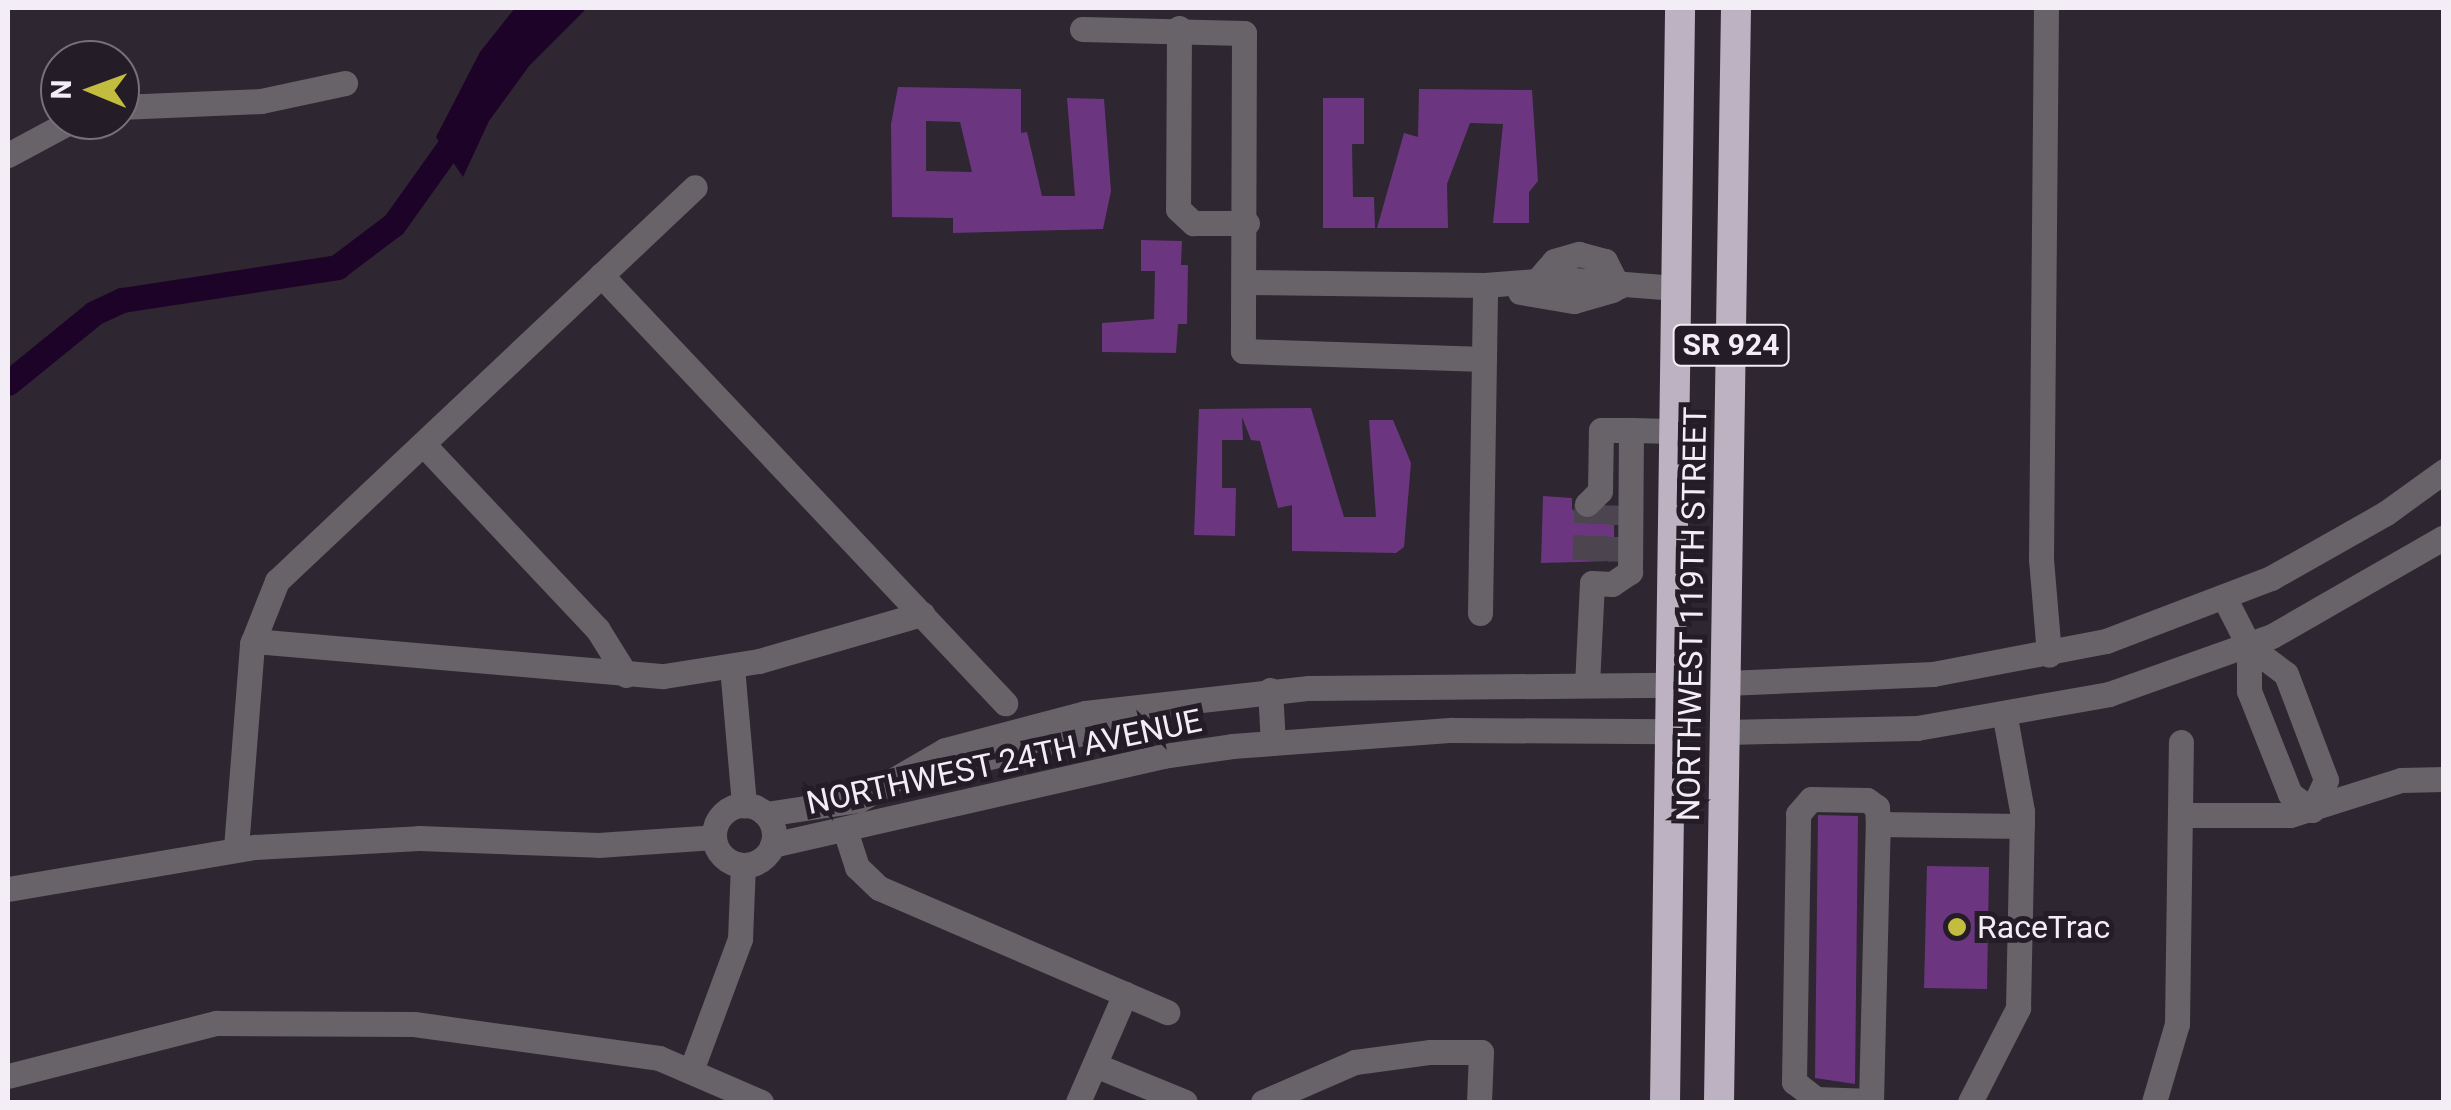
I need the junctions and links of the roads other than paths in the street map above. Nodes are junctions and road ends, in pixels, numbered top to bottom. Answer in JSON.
{"nodes":[{"id":1,"x":1680,"y":8,"type":"edge"},
{"id":2,"x":1736,"y":8,"type":"edge"},
{"id":3,"x":2046,"y":8,"type":"edge"},
{"id":4,"x":1082,"y":28,"type":"dead end"},
{"id":5,"x":1180,"y":28,"type":"junction"},
{"id":6,"x":345,"y":83,"type":"dead end"},
{"id":7,"x":140,"y":107,"type":"edge"},
{"id":8,"x":40,"y":138,"type":"edge"},
{"id":9,"x":8,"y":155,"type":"edge"},
{"id":10,"x":694,"y":187,"type":"dead end"},
{"id":11,"x":1246,"y":224,"type":"junction"},
{"id":12,"x":602,"y":275,"type":"junction"},
{"id":13,"x":1246,"y":282,"type":"junction"},
{"id":14,"x":1485,"y":284,"type":"junction"},
{"id":15,"x":1618,"y":287,"type":"junction"},
{"id":16,"x":1676,"y":288,"type":"junction"},
{"id":17,"x":1484,"y":359,"type":"junction"},
{"id":18,"x":1631,"y":430,"type":"junction"},
{"id":19,"x":1674,"y":431,"type":"junction"},
{"id":20,"x":423,"y":444,"type":"junction"},
{"id":21,"x":2444,"y":471,"type":"edge"},
{"id":22,"x":1598,"y":500,"type":"tunnel mouth"},
{"id":23,"x":2444,"y":537,"type":"edge"},
{"id":24,"x":1604,"y":569,"type":"junction"},
{"id":25,"x":1672,"y":572,"type":"junction"},
{"id":26,"x":2225,"y":599,"type":"junction"},
{"id":27,"x":1480,"y":613,"type":"dead end"},
{"id":28,"x":922,"y":614,"type":"junction"},
{"id":29,"x":253,"y":641,"type":"junction"},
{"id":30,"x":2250,"y":646,"type":"junction"},
{"id":31,"x":2049,"y":655,"type":"junction"},
{"id":32,"x":732,"y":667,"type":"junction"},
{"id":33,"x":626,"y":675,"type":"junction"},
{"id":34,"x":1726,"y":683,"type":"junction"},
{"id":35,"x":1587,"y":685,"type":"junction"},
{"id":36,"x":1670,"y":685,"type":"junction"},
{"id":37,"x":1270,"y":690,"type":"junction"},
{"id":38,"x":1005,"y":703,"type":"dead end"},
{"id":39,"x":1108,"y":715,"type":"junction"},
{"id":40,"x":2005,"y":718,"type":"junction"},
{"id":41,"x":1670,"y":732,"type":"junction"},
{"id":42,"x":1725,"y":732,"type":"junction"},
{"id":43,"x":2181,"y":742,"type":"dead end"},
{"id":44,"x":1273,"y":743,"type":"junction"},
{"id":45,"x":2316,"y":754,"type":"junction"},
{"id":46,"x":960,"y":766,"type":"junction"},
{"id":47,"x":2280,"y":770,"type":"junction"},
{"id":48,"x":904,"y":778,"type":"junction"},
{"id":49,"x":2444,"y":778,"type":"edge"},
{"id":50,"x":968,"y":802,"type":"junction"},
{"id":51,"x":755,"y":810,"type":"junction"},
{"id":52,"x":2312,"y":810,"type":"junction"},
{"id":53,"x":2180,"y":815,"type":"junction"},
{"id":54,"x":1878,"y":824,"type":"junction"},
{"id":55,"x":2022,"y":826,"type":"junction"},
{"id":56,"x":845,"y":830,"type":"junction"},
{"id":57,"x":714,"y":837,"type":"junction"},
{"id":58,"x":772,"y":846,"type":"junction"},
{"id":59,"x":236,"y":848,"type":"junction"},
{"id":60,"x":743,"y":865,"type":"junction"},
{"id":61,"x":8,"y":889,"type":"edge"},
{"id":62,"x":1125,"y":994,"type":"junction"},
{"id":63,"x":1167,"y":1012,"type":"dead end"},
{"id":64,"x":1095,"y":1065,"type":"junction"},
{"id":65,"x":692,"y":1068,"type":"junction"},
{"id":66,"x":8,"y":1076,"type":"edge"},
{"id":67,"x":2160,"y":1101,"type":"edge"},
{"id":68,"x":761,"y":1102,"type":"edge"},
{"id":69,"x":1078,"y":1102,"type":"edge"},
{"id":70,"x":1184,"y":1102,"type":"edge"},
{"id":71,"x":1263,"y":1102,"type":"edge"},
{"id":72,"x":1480,"y":1102,"type":"edge"},
{"id":73,"x":1665,"y":1102,"type":"edge"},
{"id":74,"x":1719,"y":1102,"type":"edge"},
{"id":75,"x":1872,"y":1102,"type":"edge"},
{"id":76,"x":1970,"y":1102,"type":"edge"}],
"edges":[{"from":1,"to":16,"type":"highway","name":"NORTHWEST 119TH STREET","number":"SR 924"},
{"from":2,"to":34,"type":"highway","name":"NORTHWEST 119TH STREET","number":"SR 924"},
{"from":3,"to":31,"type":"street"},
{"from":4,"to":5,"type":"street"},
{"from":5,"to":11,"type":"street"},
{"from":5,"to":11,"type":"street"},
{"from":6,"to":7,"type":"street"},
{"from":8,"to":9,"type":"street"},
{"from":10,"to":12,"type":"street"},
{"from":11,"to":13,"type":"street"},
{"from":12,"to":20,"type":"street"},
{"from":12,"to":28,"type":"street"},
{"from":13,"to":14,"type":"street"},
{"from":13,"to":17,"type":"street"},
{"from":14,"to":15,"type":"street"},
{"from":14,"to":15,"type":"street"},
{"from":14,"to":17,"type":"street"},
{"from":15,"to":16,"type":"street"},
{"from":16,"to":19,"type":"highway","name":"NORTHWEST 119TH STREET","number":"SR 924"},
{"from":17,"to":27,"type":"street"},
{"from":18,"to":19,"type":"street"},
{"from":18,"to":22,"type":"street"},
{"from":18,"to":24,"type":"street"},
{"from":19,"to":25,"type":"highway","name":"NORTHWEST 119TH STREET","number":"SR 924"},
{"from":20,"to":29,"type":"street"},
{"from":20,"to":33,"type":"street"},
{"from":21,"to":26,"type":"street"},
{"from":23,"to":30,"type":"street"},
{"from":24,"to":25,"type":"street"},
{"from":24,"to":35,"type":"street"},
{"from":25,"to":36,"type":"highway","name":"NORTHWEST 119TH STREET","number":"SR 924"},
{"from":26,"to":30,"type":"street"},
{"from":26,"to":31,"type":"street"},
{"from":28,"to":32,"type":"street"},
{"from":28,"to":38,"type":"street"},
{"from":29,"to":33,"type":"street"},
{"from":29,"to":59,"type":"street"},
{"from":30,"to":40,"type":"street"},
{"from":30,"to":45,"type":"street"},
{"from":30,"to":47,"type":"street"},
{"from":31,"to":34,"type":"street"},
{"from":32,"to":33,"type":"street"},
{"from":32,"to":51,"type":"street"},
{"from":34,"to":36,"type":"highway"},
{"from":34,"to":42,"type":"highway","name":"NORTHWEST 119TH STREET","number":"SR 924"},
{"from":35,"to":36,"type":"street","name":"NORTHWEST 24TH AVENUE"},
{"from":35,"to":37,"type":"street","name":"NORTHWEST 24TH AVENUE"},
{"from":36,"to":41,"type":"highway","name":"NORTHWEST 119TH STREET","number":"SR 924"},
{"from":37,"to":39,"type":"street","name":"NORTHWEST 24TH AVENUE"},
{"from":37,"to":44,"type":"street"},
{"from":39,"to":46,"type":"street","name":"NORTHWEST 24TH AVENUE"},
{"from":39,"to":48,"type":"street","name":"NORTHWEST 24TH AVENUE"},
{"from":40,"to":42,"type":"street"},
{"from":40,"to":55,"type":"street"},
{"from":41,"to":42,"type":"highway"},
{"from":41,"to":44,"type":"street","name":"NORTHWEST 24TH AVENUE"},
{"from":41,"to":73,"type":"highway","name":"NORTHWEST 119TH STREET","number":"SR 924"},
{"from":42,"to":74,"type":"highway","name":"NORTHWEST 119TH STREET","number":"SR 924"},
{"from":43,"to":53,"type":"street"},
{"from":44,"to":50,"type":"street","name":"NORTHWEST 24TH AVENUE"},
{"from":45,"to":47,"type":"street"},
{"from":45,"to":52,"type":"street"},
{"from":46,"to":48,"type":"street","name":"NORTHWEST 24TH AVENUE"},
{"from":46,"to":50,"type":"street"},
{"from":47,"to":52,"type":"street"},
{"from":48,"to":51,"type":"street","name":"NORTHWEST 24TH AVENUE"},
{"from":49,"to":52,"type":"street"},
{"from":50,"to":56,"type":"street","name":"NORTHWEST 24TH AVENUE"},
{"from":51,"to":57,"type":"street"},
{"from":51,"to":58,"type":"street"},
{"from":52,"to":53,"type":"street"},
{"from":53,"to":67,"type":"street"},
{"from":54,"to":55,"type":"street"},
{"from":54,"to":75,"type":"street"},
{"from":54,"to":75,"type":"street"},
{"from":55,"to":76,"type":"street"},
{"from":56,"to":58,"type":"street","name":"NORTHWEST 24TH AVENUE"},
{"from":56,"to":62,"type":"street"},
{"from":57,"to":59,"type":"street"},
{"from":57,"to":60,"type":"street"},
{"from":58,"to":60,"type":"street"},
{"from":59,"to":61,"type":"street"},
{"from":60,"to":65,"type":"street"},
{"from":62,"to":63,"type":"street"},
{"from":62,"to":64,"type":"street"},
{"from":64,"to":69,"type":"street"},
{"from":64,"to":70,"type":"street"},
{"from":65,"to":66,"type":"street"},
{"from":65,"to":68,"type":"street"},
{"from":71,"to":72,"type":"street"}]}
